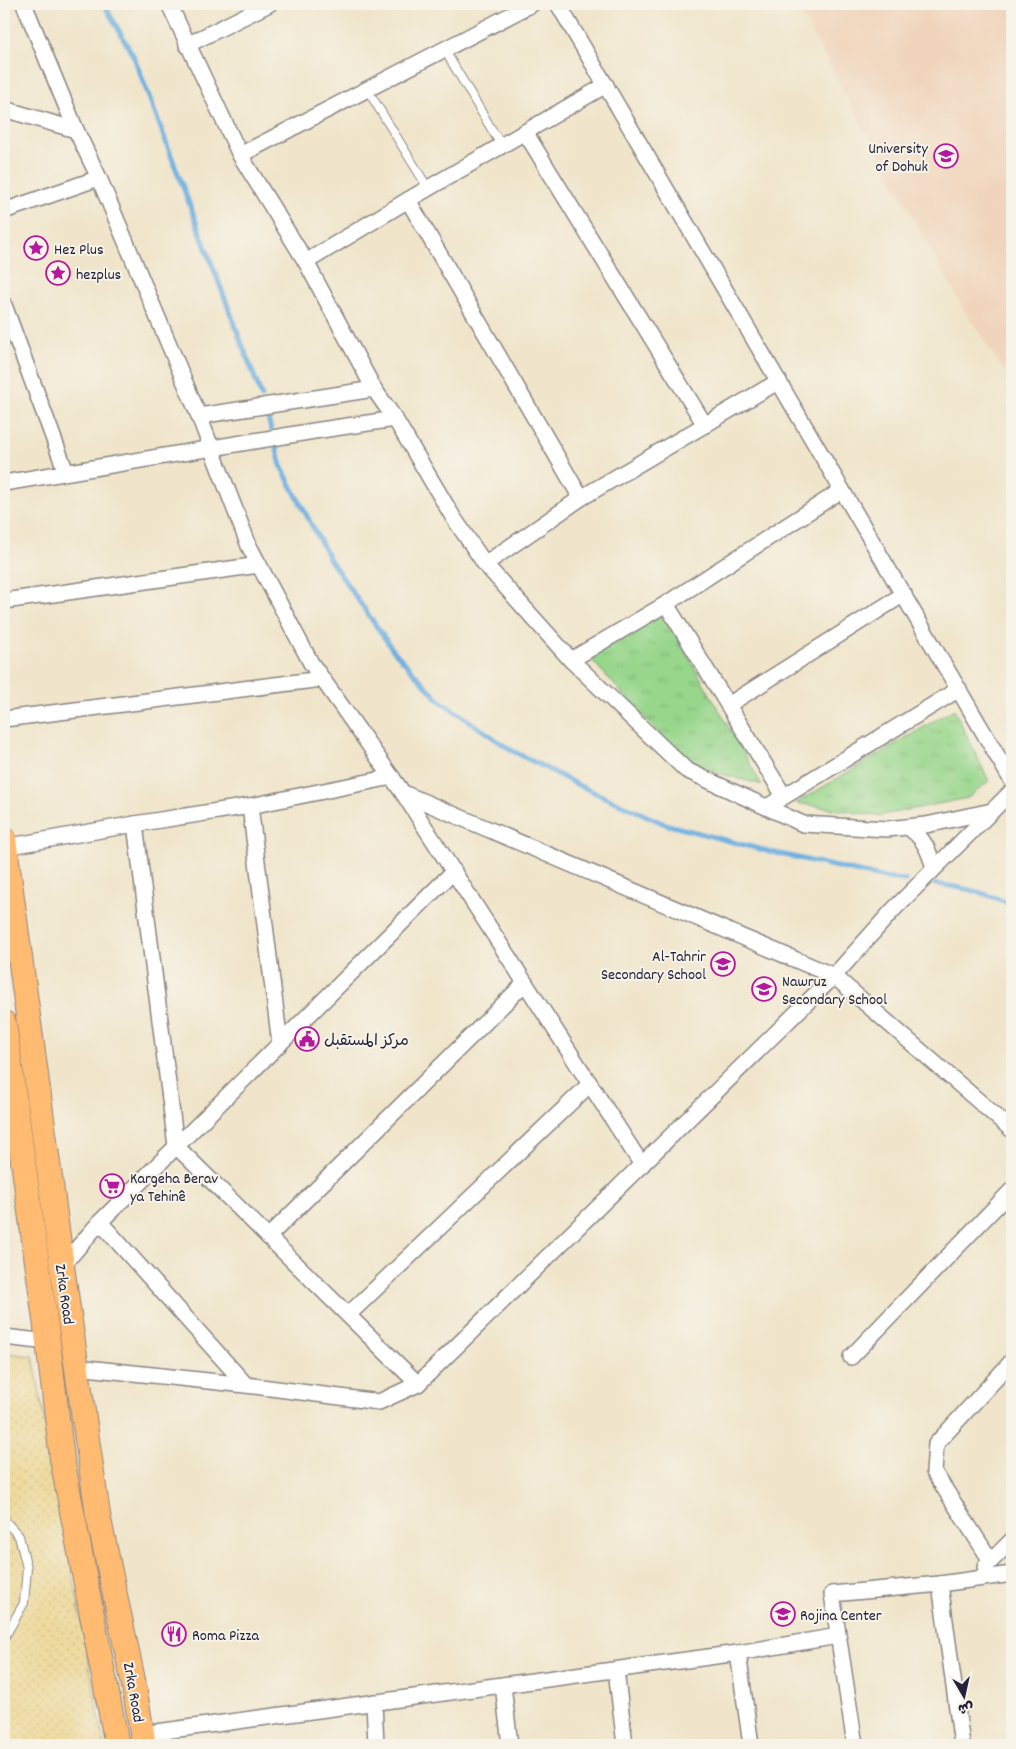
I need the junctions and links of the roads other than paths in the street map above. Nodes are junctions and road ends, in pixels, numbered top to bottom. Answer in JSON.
{"nodes":[{"id":1,"x":24,"y":4,"type":"edge"},
{"id":2,"x":169,"y":4,"type":"edge"},
{"id":3,"x":269,"y":4,"type":"edge"},
{"id":4,"x":532,"y":4,"type":"edge"},
{"id":5,"x":558,"y":4,"type":"edge"},
{"id":6,"x":188,"y":45,"type":"junction"},
{"id":7,"x":444,"y":49,"type":"junction"},
{"id":8,"x":606,"y":85,"type":"junction"},
{"id":9,"x":367,"y":90,"type":"junction"},
{"id":10,"x":4,"y":109,"type":"edge"},
{"id":11,"x":76,"y":130,"type":"junction"},
{"id":12,"x":524,"y":132,"type":"junction"},
{"id":13,"x":501,"y":145,"type":"junction"},
{"id":14,"x":240,"y":155,"type":"junction"},
{"id":15,"x":99,"y":178,"type":"junction"},
{"id":16,"x":428,"y":188,"type":"junction"},
{"id":17,"x":408,"y":200,"type":"junction"},
{"id":18,"x":4,"y":211,"type":"edge"},
{"id":19,"x":306,"y":262,"type":"junction"},
{"id":20,"x":4,"y":305,"type":"edge"},
{"id":21,"x":779,"y":381,"type":"junction"},
{"id":22,"x":374,"y":389,"type":"junction"},
{"id":23,"x":199,"y":416,"type":"junction"},
{"id":24,"x":395,"y":420,"type":"junction"},
{"id":25,"x":705,"y":424,"type":"junction"},
{"id":26,"x":212,"y":449,"type":"junction"},
{"id":27,"x":66,"y":472,"type":"junction"},
{"id":28,"x":4,"y":483,"type":"edge"},
{"id":29,"x":842,"y":490,"type":"junction"},
{"id":30,"x":582,"y":498,"type":"junction"},
{"id":31,"x":485,"y":564,"type":"junction"},
{"id":32,"x":259,"y":565,"type":"junction"},
{"id":33,"x":904,"y":594,"type":"junction"},
{"id":34,"x":4,"y":601,"type":"edge"},
{"id":35,"x":666,"y":604,"type":"junction"},
{"id":36,"x":570,"y":660,"type":"junction"},
{"id":37,"x":322,"y":678,"type":"junction"},
{"id":38,"x":959,"y":689,"type":"junction"},
{"id":39,"x":728,"y":705,"type":"junction"},
{"id":40,"x":4,"y":719,"type":"edge"},
{"id":41,"x":392,"y":777,"type":"junction"},
{"id":42,"x":1012,"y":781,"type":"edge"},
{"id":43,"x":1012,"y":791,"type":"edge"},
{"id":44,"x":403,"y":793,"type":"junction"},
{"id":45,"x":784,"y":796,"type":"junction"},
{"id":46,"x":250,"y":806,"type":"junction"},
{"id":47,"x":767,"y":807,"type":"junction"},
{"id":48,"x":992,"y":811,"type":"junction"},
{"id":49,"x":135,"y":824,"type":"junction"},
{"id":50,"x":909,"y":828,"type":"junction"},
{"id":51,"x":4,"y":843,"type":"edge"},
{"id":52,"x":934,"y":868,"type":"junction"},
{"id":53,"x":454,"y":871,"type":"junction"},
{"id":54,"x":834,"y":976,"type":"junction"},
{"id":55,"x":525,"y":983,"type":"junction"},
{"id":56,"x":4,"y":1032,"type":"edge"},
{"id":57,"x":280,"y":1044,"type":"junction"},
{"id":58,"x":590,"y":1084,"type":"junction"},
{"id":59,"x":1012,"y":1130,"type":"edge"},
{"id":60,"x":176,"y":1146,"type":"junction"},
{"id":61,"x":642,"y":1164,"type":"junction"},
{"id":62,"x":1012,"y":1190,"type":"edge"},
{"id":63,"x":100,"y":1222,"type":"junction"},
{"id":64,"x":268,"y":1237,"type":"junction"},
{"id":65,"x":62,"y":1266,"type":"junction"},
{"id":66,"x":348,"y":1315,"type":"junction"},
{"id":67,"x":4,"y":1337,"type":"edge"},
{"id":68,"x":48,"y":1342,"type":"junction"},
{"id":69,"x":851,"y":1357,"type":"dead end"},
{"id":70,"x":1012,"y":1361,"type":"edge"},
{"id":71,"x":77,"y":1367,"type":"junction"},
{"id":72,"x":246,"y":1384,"type":"junction"},
{"id":73,"x":418,"y":1384,"type":"junction"},
{"id":74,"x":4,"y":1520,"type":"edge"},
{"id":75,"x":1012,"y":1540,"type":"edge"},
{"id":76,"x":991,"y":1561,"type":"junction"},
{"id":77,"x":1012,"y":1574,"type":"edge"},
{"id":78,"x":973,"y":1579,"type":"junction"},
{"id":79,"x":940,"y":1584,"type":"junction"},
{"id":80,"x":838,"y":1636,"type":"junction"},
{"id":81,"x":4,"y":1638,"type":"edge"},
{"id":82,"x":738,"y":1653,"type":"junction"},
{"id":83,"x":616,"y":1670,"type":"junction"},
{"id":84,"x":503,"y":1685,"type":"junction"},
{"id":85,"x":374,"y":1702,"type":"junction"},
{"id":86,"x":143,"y":1739,"type":"edge"},
{"id":87,"x":117,"y":1745,"type":"edge"},
{"id":88,"x":376,"y":1745,"type":"edge"},
{"id":89,"x":510,"y":1745,"type":"edge"},
{"id":90,"x":625,"y":1745,"type":"edge"},
{"id":91,"x":750,"y":1745,"type":"edge"},
{"id":92,"x":855,"y":1745,"type":"edge"},
{"id":93,"x":962,"y":1745,"type":"edge"}],
"edges":[{"from":1,"to":11,"type":"street"},
{"from":2,"to":6,"type":"street"},
{"from":3,"to":6,"type":"street"},
{"from":4,"to":7,"type":"street"},
{"from":5,"to":8,"type":"street"},
{"from":6,"to":14,"type":"street"},
{"from":7,"to":9,"type":"street"},
{"from":7,"to":13,"type":"lane"},
{"from":8,"to":12,"type":"street"},
{"from":8,"to":21,"type":"street"},
{"from":9,"to":14,"type":"street"},
{"from":9,"to":16,"type":"lane"},
{"from":10,"to":11,"type":"street"},
{"from":11,"to":15,"type":"street"},
{"from":12,"to":13,"type":"street"},
{"from":12,"to":25,"type":"street"},
{"from":13,"to":16,"type":"street"},
{"from":14,"to":19,"type":"street"},
{"from":15,"to":18,"type":"street"},
{"from":15,"to":23,"type":"street"},
{"from":16,"to":17,"type":"street"},
{"from":17,"to":19,"type":"street"},
{"from":17,"to":30,"type":"street"},
{"from":19,"to":22,"type":"street"},
{"from":20,"to":27,"type":"street"},
{"from":21,"to":25,"type":"street"},
{"from":21,"to":29,"type":"street"},
{"from":22,"to":23,"type":"street"},
{"from":22,"to":24,"type":"street"},
{"from":23,"to":26,"type":"street"},
{"from":24,"to":26,"type":"street"},
{"from":24,"to":31,"type":"street"},
{"from":25,"to":30,"type":"street"},
{"from":26,"to":27,"type":"street"},
{"from":26,"to":32,"type":"street"},
{"from":27,"to":28,"type":"street"},
{"from":29,"to":33,"type":"street"},
{"from":29,"to":35,"type":"street"},
{"from":30,"to":31,"type":"street"},
{"from":31,"to":36,"type":"street"},
{"from":32,"to":34,"type":"street"},
{"from":32,"to":37,"type":"street"},
{"from":33,"to":38,"type":"street"},
{"from":33,"to":39,"type":"street"},
{"from":35,"to":36,"type":"street"},
{"from":35,"to":39,"type":"street"},
{"from":36,"to":47,"type":"street"},
{"from":37,"to":40,"type":"street"},
{"from":37,"to":41,"type":"street"},
{"from":38,"to":42,"type":"street"},
{"from":38,"to":45,"type":"street"},
{"from":39,"to":45,"type":"street"},
{"from":41,"to":44,"type":"street"},
{"from":41,"to":46,"type":"street"},
{"from":43,"to":48,"type":"street"},
{"from":44,"to":53,"type":"street"},
{"from":44,"to":54,"type":"street"},
{"from":45,"to":47,"type":"street"},
{"from":46,"to":49,"type":"street"},
{"from":46,"to":57,"type":"street"},
{"from":47,"to":50,"type":"street"},
{"from":48,"to":50,"type":"street"},
{"from":48,"to":52,"type":"street"},
{"from":49,"to":51,"type":"street"},
{"from":49,"to":60,"type":"street"},
{"from":50,"to":52,"type":"street"},
{"from":51,"to":65,"type":"main road","name":"Zrka Road"},
{"from":52,"to":54,"type":"street"},
{"from":53,"to":55,"type":"street"},
{"from":53,"to":57,"type":"street"},
{"from":54,"to":59,"type":"street"},
{"from":54,"to":61,"type":"street"},
{"from":55,"to":58,"type":"street"},
{"from":55,"to":64,"type":"street"},
{"from":56,"to":68,"type":"main road","name":"Zrka Road"},
{"from":57,"to":60,"type":"street"},
{"from":58,"to":61,"type":"street"},
{"from":58,"to":66,"type":"street"},
{"from":60,"to":63,"type":"street"},
{"from":60,"to":64,"type":"street"},
{"from":61,"to":73,"type":"street"},
{"from":62,"to":69,"type":"street"},
{"from":63,"to":65,"type":"street"},
{"from":63,"to":72,"type":"street"},
{"from":64,"to":66,"type":"street"},
{"from":65,"to":71,"type":"main road","name":"Zrka Road"},
{"from":66,"to":73,"type":"street"},
{"from":67,"to":68,"type":"street"},
{"from":68,"to":87,"type":"main road","name":"Zrka Road"},
{"from":70,"to":76,"type":"street"},
{"from":71,"to":72,"type":"street"},
{"from":71,"to":86,"type":"main road","name":"Zrka Road"},
{"from":72,"to":73,"type":"street"},
{"from":74,"to":81,"type":"lane"},
{"from":75,"to":76,"type":"street"},
{"from":76,"to":78,"type":"street"},
{"from":77,"to":78,"type":"street"},
{"from":78,"to":79,"type":"street"},
{"from":79,"to":80,"type":"street"},
{"from":79,"to":93,"type":"street"},
{"from":80,"to":82,"type":"street"},
{"from":80,"to":92,"type":"street"},
{"from":82,"to":83,"type":"street"},
{"from":82,"to":91,"type":"street"},
{"from":83,"to":84,"type":"street"},
{"from":83,"to":90,"type":"street"},
{"from":84,"to":85,"type":"street"},
{"from":84,"to":89,"type":"street"},
{"from":85,"to":86,"type":"street"},
{"from":85,"to":88,"type":"street"}]}
